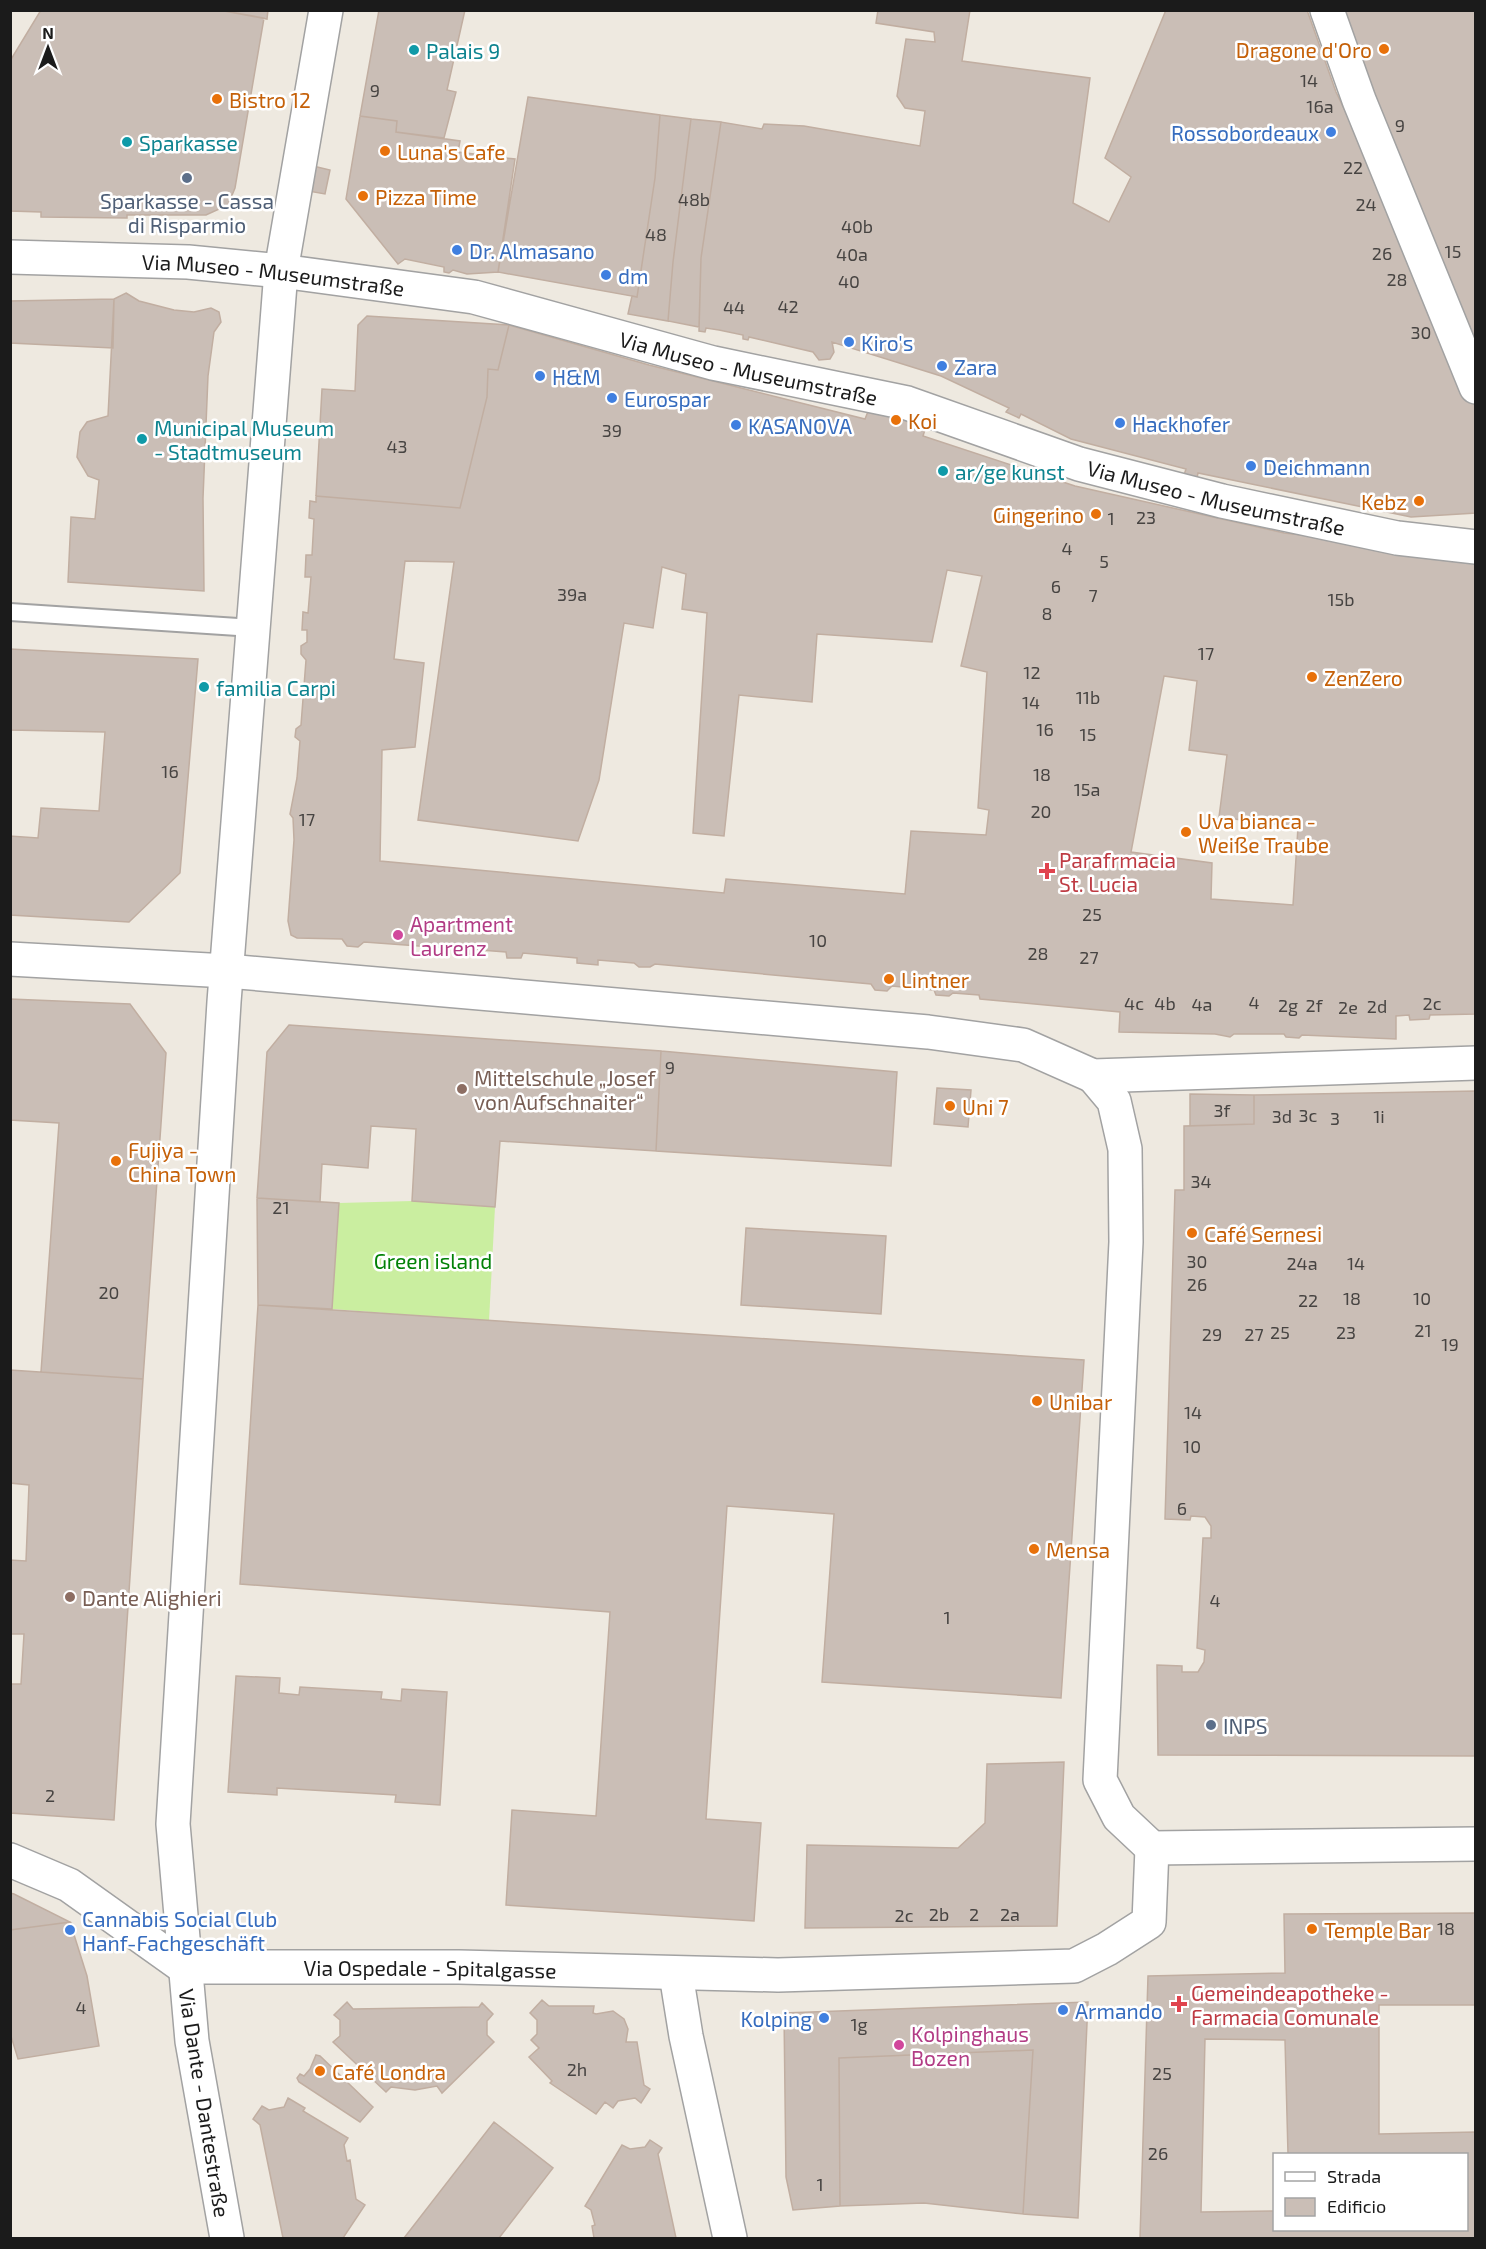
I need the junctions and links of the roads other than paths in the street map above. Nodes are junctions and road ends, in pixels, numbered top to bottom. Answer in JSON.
{"nodes":[{"id":1,"x":326,"y":10,"type":"edge"},
{"id":2,"x":1328,"y":10,"type":"edge"},
{"id":3,"x":10,"y":257,"type":"edge"},
{"id":4,"x":280,"y":271,"type":"junction"},
{"id":5,"x":1476,"y":387,"type":"edge"},
{"id":6,"x":1476,"y":547,"type":"edge"},
{"id":7,"x":10,"y":612,"type":"edge"},
{"id":8,"x":253,"y":628,"type":"junction"},
{"id":9,"x":10,"y":959,"type":"edge"},
{"id":10,"x":226,"y":971,"type":"junction"},
{"id":11,"x":1476,"y":1063,"type":"edge"},
{"id":12,"x":1093,"y":1076,"type":"junction"},
{"id":13,"x":1476,"y":1844,"type":"edge"},
{"id":14,"x":1152,"y":1848,"type":"junction"},
{"id":15,"x":10,"y":1860,"type":"edge"},
{"id":16,"x":184,"y":1967,"type":"junction"},
{"id":17,"x":676,"y":1974,"type":"junction"},
{"id":18,"x":227,"y":2238,"type":"edge"},
{"id":19,"x":730,"y":2238,"type":"edge"}],
"edges":[{"from":1,"to":4,"type":"street","name":"Via Dante - Dantestraße"},
{"from":2,"to":5,"type":"street"},
{"from":3,"to":4,"type":"street","name":"Via Museo - Museumstraße"},
{"from":4,"to":6,"type":"street","name":"Via Museo - Museumstraße"},
{"from":4,"to":8,"type":"street","name":"Via Dante - Dantestraße"},
{"from":7,"to":8,"type":"lane"},
{"from":8,"to":10,"type":"street","name":"Via Dante - Dantestraße"},
{"from":9,"to":10,"type":"street"},
{"from":10,"to":12,"type":"street"},
{"from":10,"to":16,"type":"street","name":"Via Dante - Dantestraße"},
{"from":11,"to":12,"type":"street"},
{"from":12,"to":14,"type":"street"},
{"from":13,"to":14,"type":"street"},
{"from":14,"to":17,"type":"street","name":"Via Ospedale - Spitalgasse"},
{"from":15,"to":16,"type":"street"},
{"from":16,"to":17,"type":"street","name":"Via Ospedale - Spitalgasse"},
{"from":16,"to":18,"type":"street","name":"Via Dante - Dantestraße"},
{"from":17,"to":19,"type":"street"}]}
